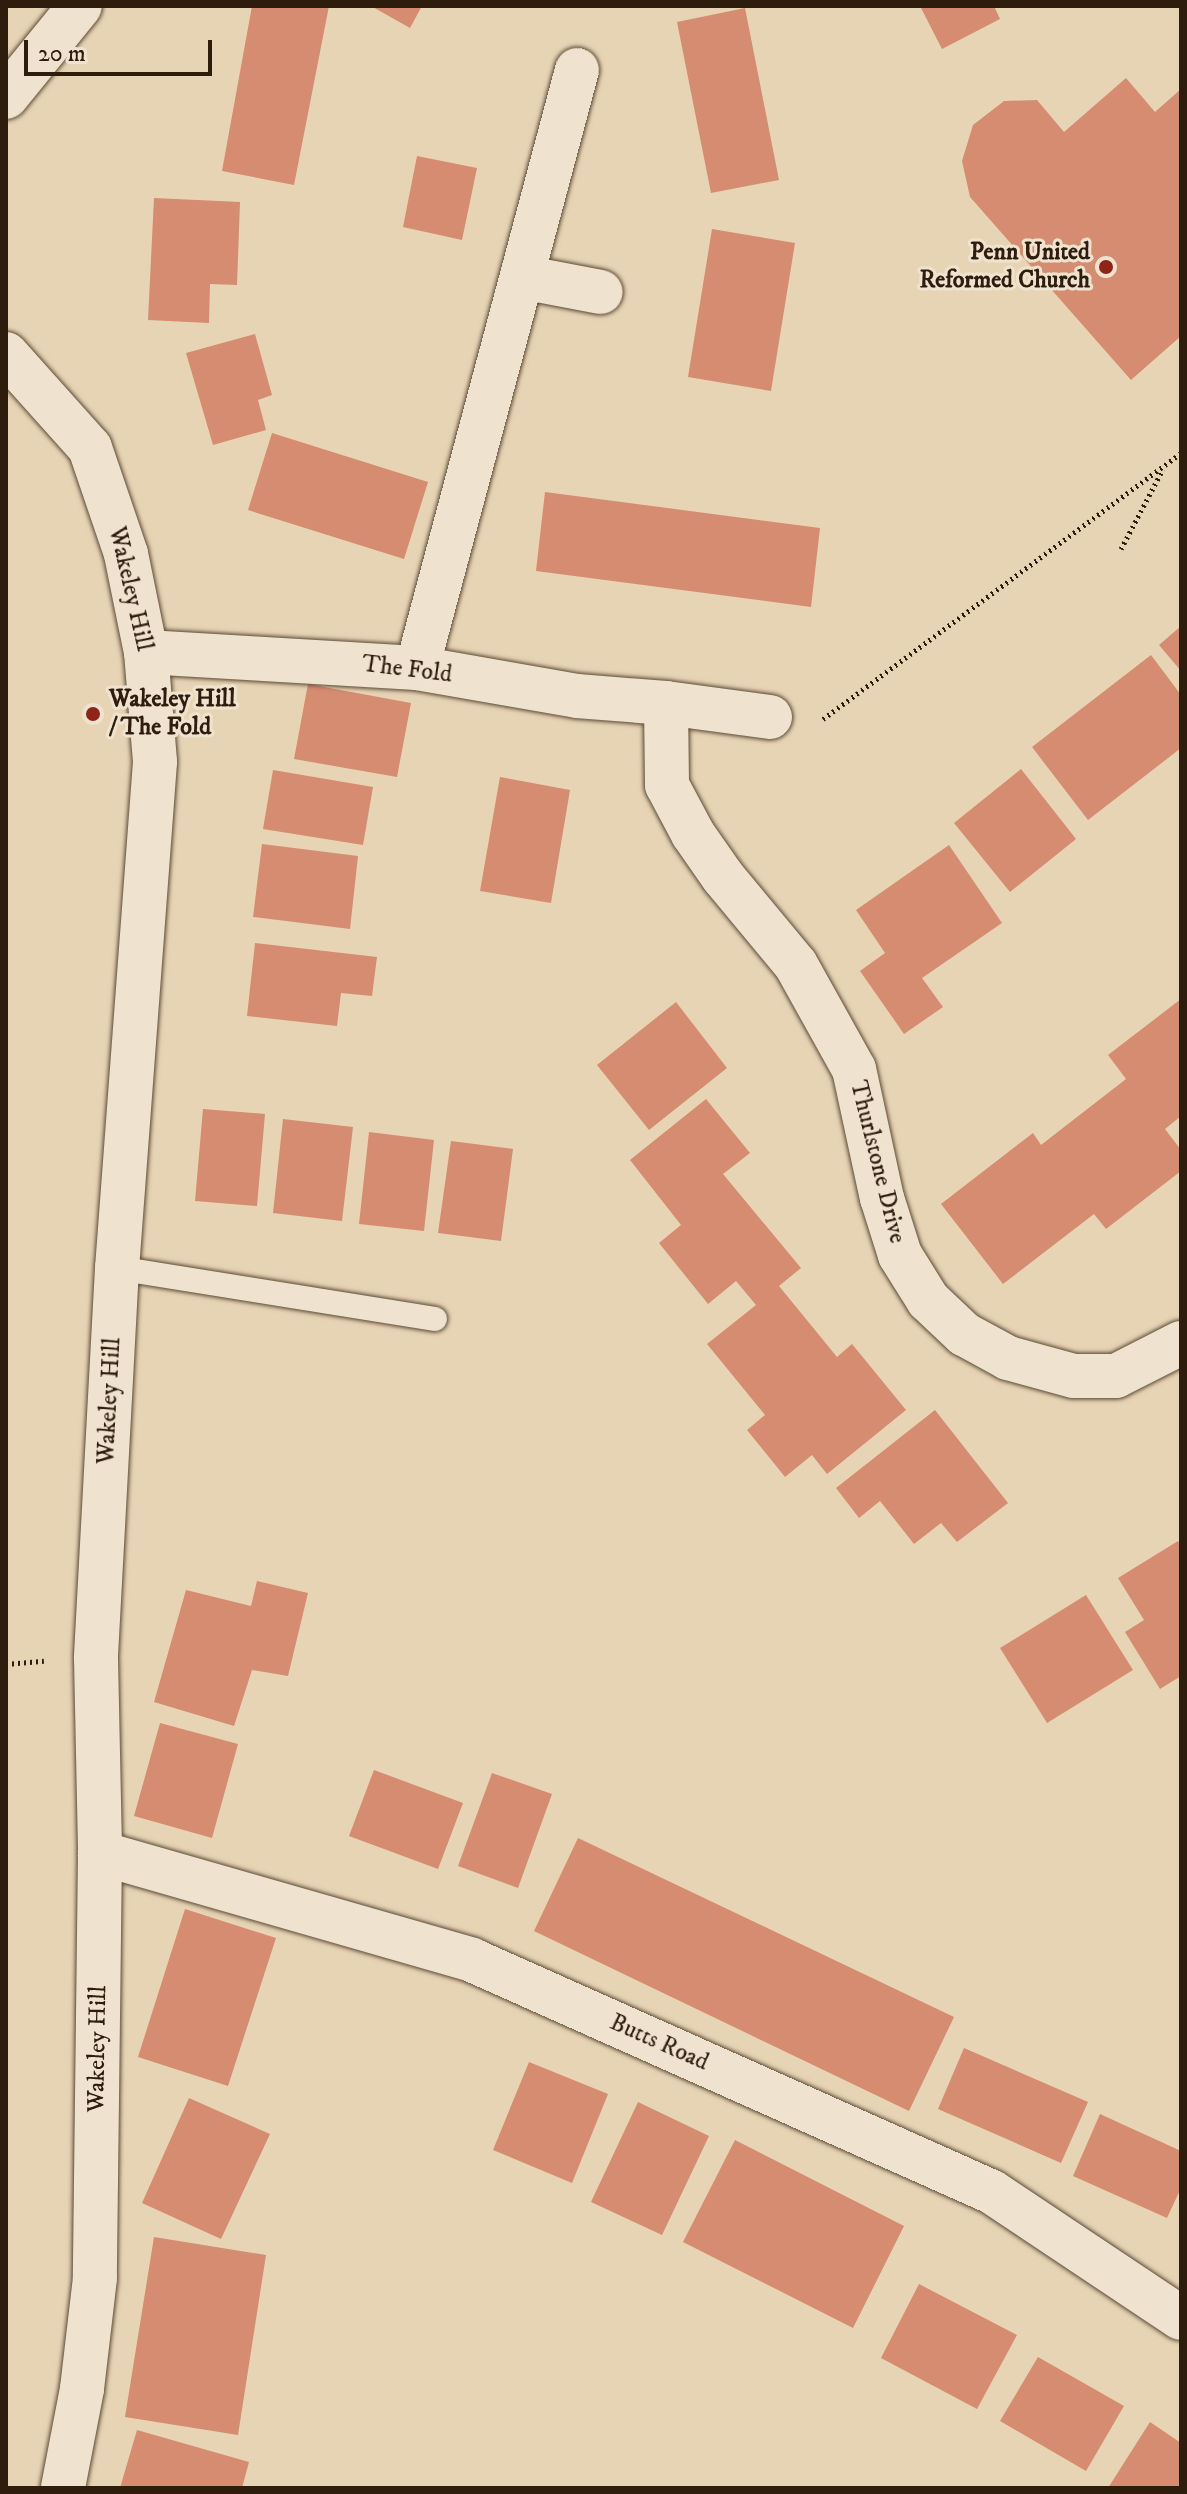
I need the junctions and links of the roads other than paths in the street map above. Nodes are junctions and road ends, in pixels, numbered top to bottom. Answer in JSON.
{"nodes":[{"id":1,"x":80,"y":6,"type":"edge"},
{"id":2,"x":577,"y":70,"type":"dead end"},
{"id":3,"x":6,"y":97,"type":"edge"},
{"id":4,"x":522,"y":277,"type":"junction"},
{"id":5,"x":601,"y":292,"type":"dead end"},
{"id":6,"x":6,"y":354,"type":"edge"},
{"id":7,"x":146,"y":652,"type":"junction"},
{"id":8,"x":417,"y":668,"type":"junction"},
{"id":9,"x":666,"y":703,"type":"junction"},
{"id":10,"x":770,"y":717,"type":"road end"},
{"id":11,"x":117,"y":1268,"type":"junction"},
{"id":12,"x":435,"y":1319,"type":"dead end"},
{"id":13,"x":1181,"y":1343,"type":"edge"},
{"id":14,"x":100,"y":1853,"type":"junction"},
{"id":15,"x":1181,"y":2318,"type":"edge"},
{"id":16,"x":63,"y":2488,"type":"edge"}],
"edges":[{"from":1,"to":3,"type":"street"},
{"from":2,"to":4,"type":"street"},
{"from":4,"to":5,"type":"street"},
{"from":4,"to":8,"type":"street"},
{"from":6,"to":7,"type":"street","name":"Wakeley Hill"},
{"from":7,"to":8,"type":"street","name":"The Fold"},
{"from":7,"to":11,"type":"street","name":"Wakeley Hill"},
{"from":8,"to":9,"type":"street","name":"The Fold"},
{"from":9,"to":10,"type":"street"},
{"from":9,"to":13,"type":"street","name":"Thurlstone Drive"},
{"from":11,"to":12,"type":"lane"},
{"from":11,"to":14,"type":"street","name":"Wakeley Hill"},
{"from":14,"to":15,"type":"street","name":"Butts Road"},
{"from":14,"to":16,"type":"street","name":"Wakeley Hill"}]}
